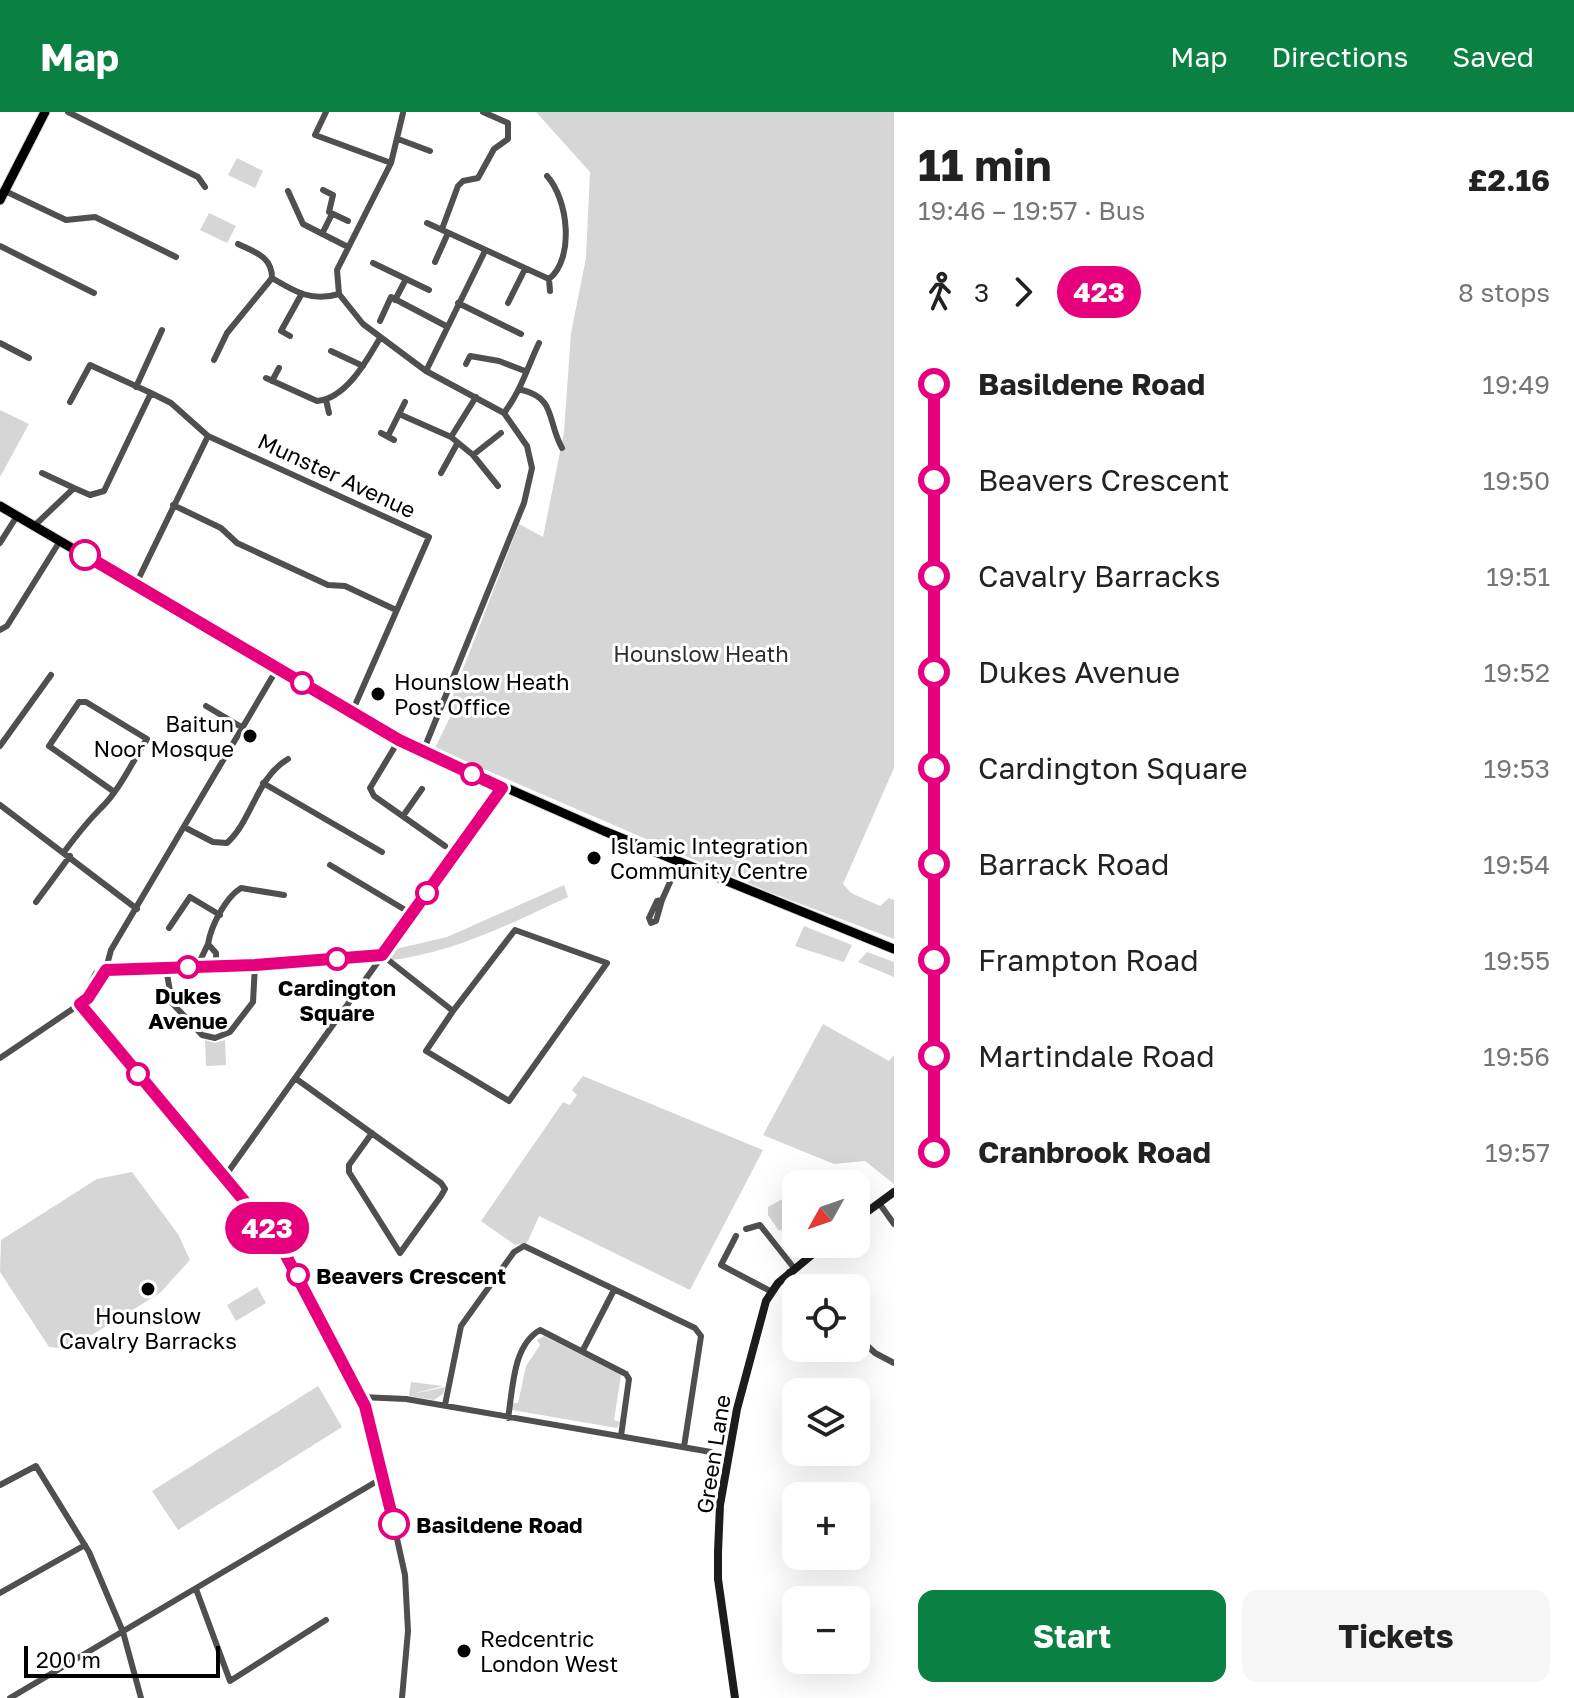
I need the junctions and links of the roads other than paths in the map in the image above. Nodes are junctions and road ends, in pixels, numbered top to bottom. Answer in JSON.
{"nodes":[{"id":1,"x":45,"y":112,"type":"edge"},
{"id":2,"x":68,"y":112,"type":"edge"},
{"id":3,"x":326,"y":112,"type":"edge"},
{"id":4,"x":483,"y":112,"type":"edge"},
{"id":5,"x":403,"y":113,"type":"edge"},
{"id":6,"x":397,"y":143,"type":"junction"},
{"id":7,"x":430,"y":151,"type":"dead end"},
{"id":8,"x":391,"y":163,"type":"junction"},
{"id":9,"x":547,"y":176,"type":"dead end"},
{"id":10,"x":205,"y":187,"type":"dead end"},
{"id":11,"x":323,"y":190,"type":"dead end"},
{"id":12,"x":3,"y":195,"type":"edge"},
{"id":13,"x":282,"y":202,"type":"dead end"},
{"id":14,"x":332,"y":214,"type":"junction"},
{"id":15,"x":348,"y":221,"type":"dead end"},
{"id":16,"x":427,"y":223,"type":"dead end"},
{"id":17,"x":445,"y":231,"type":"junction"},
{"id":18,"x":322,"y":234,"type":"junction"},
{"id":19,"x":238,"y":244,"type":"dead end"},
{"id":20,"x":0,"y":246,"type":"edge"},
{"id":21,"x":348,"y":247,"type":"junction"},
{"id":22,"x":250,"y":250,"type":"junction"},
{"id":23,"x":485,"y":251,"type":"junction"},
{"id":24,"x":176,"y":257,"type":"dead end"},
{"id":25,"x":246,"y":259,"type":"dead end"},
{"id":26,"x":435,"y":262,"type":"dead end"},
{"id":27,"x":373,"y":263,"type":"dead end"},
{"id":28,"x":525,"y":269,"type":"junction"},
{"id":29,"x":272,"y":278,"type":"junction"},
{"id":30,"x":406,"y":279,"type":"junction"},
{"id":31,"x":549,"y":279,"type":"junction"},
{"id":32,"x":429,"y":290,"type":"dead end"},
{"id":33,"x":550,"y":291,"type":"dead end"},
{"id":34,"x":94,"y":293,"type":"dead end"},
{"id":35,"x":339,"y":294,"type":"junction"},
{"id":36,"x":301,"y":295,"type":"junction"},
{"id":37,"x":395,"y":300,"type":"junction"},
{"id":38,"x":458,"y":303,"type":"junction"},
{"id":39,"x":508,"y":303,"type":"dead end"},
{"id":40,"x":412,"y":308,"type":"junction"},
{"id":41,"x":409,"y":318,"type":"dead end"},
{"id":42,"x":380,"y":321,"type":"dead end"},
{"id":43,"x":446,"y":326,"type":"junction"},
{"id":44,"x":162,"y":330,"type":"dead end"},
{"id":45,"x":521,"y":334,"type":"dead end"},
{"id":46,"x":290,"y":336,"type":"dead end"},
{"id":47,"x":380,"y":338,"type":"junction"},
{"id":48,"x":0,"y":343,"type":"edge"},
{"id":49,"x":539,"y":343,"type":"dead end"},
{"id":50,"x":29,"y":358,"type":"dead end"},
{"id":51,"x":214,"y":360,"type":"dead end"},
{"id":52,"x":331,"y":363,"type":"dead end"},
{"id":53,"x":466,"y":364,"type":"dead end"},
{"id":54,"x":363,"y":366,"type":"junction"},
{"id":55,"x":279,"y":368,"type":"dead end"},
{"id":56,"x":426,"y":371,"type":"junction"},
{"id":57,"x":525,"y":371,"type":"junction"},
{"id":58,"x":136,"y":387,"type":"junction"},
{"id":59,"x":522,"y":390,"type":"junction"},
{"id":60,"x":151,"y":393,"type":"junction"},
{"id":61,"x":476,"y":397,"type":"junction"},
{"id":62,"x":326,"y":400,"type":"junction"},
{"id":63,"x":70,"y":402,"type":"dead end"},
{"id":64,"x":405,"y":402,"type":"dead end"},
{"id":65,"x":329,"y":413,"type":"dead end"},
{"id":66,"x":504,"y":413,"type":"junction"},
{"id":67,"x":399,"y":414,"type":"junction"},
{"id":68,"x":501,"y":433,"type":"dead end"},
{"id":69,"x":208,"y":436,"type":"junction"},
{"id":70,"x":388,"y":436,"type":"dead end"},
{"id":71,"x":451,"y":437,"type":"junction"},
{"id":72,"x":457,"y":444,"type":"junction"},
{"id":73,"x":562,"y":448,"type":"dead end"},
{"id":74,"x":473,"y":455,"type":"junction"},
{"id":75,"x":42,"y":473,"type":"dead end"},
{"id":76,"x":441,"y":473,"type":"dead end"},
{"id":77,"x":74,"y":488,"type":"junction"},
{"id":78,"x":486,"y":488,"type":"dead end"},
{"id":79,"x":173,"y":505,"type":"junction"},
{"id":80,"x":0,"y":506,"type":"edge"},
{"id":81,"x":17,"y":516,"type":"junction"},
{"id":82,"x":34,"y":526,"type":"junction"},
{"id":83,"x":60,"y":541,"type":"junction"},
{"id":84,"x":0,"y":543,"type":"edge"},
{"id":85,"x":135,"y":586,"type":"junction"},
{"id":86,"x":394,"y":609,"type":"junction"},
{"id":87,"x":0,"y":630,"type":"edge"},
{"id":88,"x":277,"y":669,"type":"junction"},
{"id":89,"x":51,"y":675,"type":"dead end"},
{"id":90,"x":206,"y":706,"type":"dead end"},
{"id":91,"x":352,"y":712,"type":"junction"},
{"id":92,"x":243,"y":728,"type":"junction"},
{"id":93,"x":399,"y":740,"type":"junction"},
{"id":94,"x":0,"y":746,"type":"edge"},
{"id":95,"x":424,"y":749,"type":"junction"},
{"id":96,"x":288,"y":759,"type":"dead end"},
{"id":97,"x":263,"y":783,"type":"junction"},
{"id":98,"x":502,"y":788,"type":"junction"},
{"id":99,"x":422,"y":789,"type":"dead end"},
{"id":100,"x":113,"y":791,"type":"junction"},
{"id":101,"x":0,"y":805,"type":"edge"},
{"id":102,"x":403,"y":816,"type":"junction"},
{"id":103,"x":184,"y":827,"type":"junction"},
{"id":104,"x":445,"y":846,"type":"dead end"},
{"id":105,"x":382,"y":852,"type":"dead end"},
{"id":106,"x":67,"y":854,"type":"junction"},
{"id":107,"x":679,"y":862,"type":"junction"},
{"id":108,"x":330,"y":865,"type":"dead end"},
{"id":109,"x":284,"y":895,"type":"dead end"},
{"id":110,"x":662,"y":900,"type":"dead end"},
{"id":111,"x":36,"y":902,"type":"dead end"},
{"id":112,"x":137,"y":909,"type":"junction"},
{"id":113,"x":412,"y":914,"type":"junction"},
{"id":114,"x":220,"y":915,"type":"junction"},
{"id":115,"x":169,"y":928,"type":"dead end"},
{"id":116,"x":208,"y":944,"type":"junction"},
{"id":117,"x":894,"y":949,"type":"edge"},
{"id":118,"x":382,"y":955,"type":"junction"},
{"id":119,"x":255,"y":965,"type":"junction"},
{"id":120,"x":197,"y":967,"type":"junction"},
{"id":121,"x":216,"y":967,"type":"junction"},
{"id":122,"x":166,"y":968,"type":"junction"},
{"id":123,"x":106,"y":970,"type":"junction"},
{"id":124,"x":81,"y":1002,"type":"junction"},
{"id":125,"x":453,"y":1011,"type":"junction"},
{"id":126,"x":0,"y":1058,"type":"edge"},
{"id":127,"x":295,"y":1078,"type":"junction"},
{"id":128,"x":372,"y":1133,"type":"junction"},
{"id":129,"x":223,"y":1179,"type":"junction"},
{"id":130,"x":894,"y":1192,"type":"edge"},
{"id":131,"x":879,"y":1203,"type":"junction"},
{"id":132,"x":870,"y":1210,"type":"edge"},
{"id":133,"x":894,"y":1224,"type":"edge"},
{"id":134,"x":746,"y":1229,"type":"dead end"},
{"id":135,"x":736,"y":1236,"type":"dead end"},
{"id":136,"x":807,"y":1258,"type":"edge"},
{"id":137,"x":792,"y":1270,"type":"junction"},
{"id":138,"x":795,"y":1274,"type":"edge"},
{"id":139,"x":614,"y":1290,"type":"junction"},
{"id":140,"x":772,"y":1292,"type":"junction"},
{"id":141,"x":870,"y":1348,"type":"edge"},
{"id":142,"x":583,"y":1350,"type":"junction"},
{"id":143,"x":894,"y":1363,"type":"edge"},
{"id":144,"x":361,"y":1397,"type":"junction"},
{"id":145,"x":445,"y":1405,"type":"junction"},
{"id":146,"x":508,"y":1418,"type":"junction"},
{"id":147,"x":621,"y":1436,"type":"junction"},
{"id":148,"x":684,"y":1447,"type":"junction"},
{"id":149,"x":711,"y":1452,"type":"dead end"},
{"id":150,"x":384,"y":1477,"type":"junction"},
{"id":151,"x":0,"y":1485,"type":"edge"},
{"id":152,"x":85,"y":1545,"type":"junction"},
{"id":153,"x":196,"y":1589,"type":"junction"},
{"id":154,"x":0,"y":1593,"type":"edge"},
{"id":155,"x":326,"y":1620,"type":"dead end"},
{"id":156,"x":123,"y":1632,"type":"junction"},
{"id":157,"x":10,"y":1698,"type":"edge"},
{"id":158,"x":141,"y":1698,"type":"edge"},
{"id":159,"x":402,"y":1698,"type":"edge"},
{"id":160,"x":735,"y":1698,"type":"edge"}],
"edges":[{"from":1,"to":12,"type":"main road"},
{"from":2,"to":10,"type":"street"},
{"from":3,"to":8,"type":"street"},
{"from":4,"to":17,"type":"street"},
{"from":5,"to":6,"type":"street"},
{"from":6,"to":7,"type":"street"},
{"from":6,"to":8,"type":"street"},
{"from":8,"to":21,"type":"street"},
{"from":9,"to":31,"type":"street"},
{"from":11,"to":14,"type":"street"},
{"from":12,"to":24,"type":"street"},
{"from":13,"to":18,"type":"street"},
{"from":14,"to":15,"type":"street"},
{"from":14,"to":18,"type":"street"},
{"from":16,"to":17,"type":"street"},
{"from":17,"to":23,"type":"street"},
{"from":17,"to":26,"type":"street"},
{"from":18,"to":21,"type":"street"},
{"from":19,"to":22,"type":"street"},
{"from":20,"to":34,"type":"street"},
{"from":21,"to":35,"type":"street"},
{"from":22,"to":25,"type":"street"},
{"from":22,"to":29,"type":"street"},
{"from":23,"to":28,"type":"street"},
{"from":23,"to":38,"type":"street"},
{"from":27,"to":30,"type":"street"},
{"from":28,"to":31,"type":"street"},
{"from":28,"to":39,"type":"street"},
{"from":29,"to":36,"type":"street"},
{"from":29,"to":51,"type":"street"},
{"from":30,"to":32,"type":"street"},
{"from":30,"to":37,"type":"street"},
{"from":31,"to":33,"type":"street"},
{"from":35,"to":36,"type":"street"},
{"from":35,"to":47,"type":"street"},
{"from":36,"to":46,"type":"street"},
{"from":37,"to":40,"type":"street"},
{"from":37,"to":42,"type":"street"},
{"from":38,"to":43,"type":"street"},
{"from":38,"to":45,"type":"street"},
{"from":40,"to":41,"type":"street"},
{"from":40,"to":43,"type":"street"},
{"from":43,"to":56,"type":"street"},
{"from":44,"to":58,"type":"street"},
{"from":47,"to":54,"type":"street"},
{"from":47,"to":56,"type":"street"},
{"from":48,"to":50,"type":"street"},
{"from":49,"to":57,"type":"street"},
{"from":52,"to":54,"type":"street"},
{"from":53,"to":57,"type":"street"},
{"from":54,"to":62,"type":"street"},
{"from":55,"to":62,"type":"street"},
{"from":56,"to":61,"type":"street"},
{"from":57,"to":59,"type":"street"},
{"from":58,"to":60,"type":"street","name":"Munster Avenue"},
{"from":58,"to":63,"type":"street","name":"Munster Avenue"},
{"from":59,"to":66,"type":"street"},
{"from":59,"to":73,"type":"street"},
{"from":60,"to":69,"type":"street","name":"Munster Avenue"},
{"from":60,"to":77,"type":"street"},
{"from":61,"to":66,"type":"street"},
{"from":61,"to":71,"type":"street"},
{"from":62,"to":65,"type":"street"},
{"from":64,"to":67,"type":"street"},
{"from":66,"to":95,"type":"street"},
{"from":67,"to":70,"type":"street"},
{"from":67,"to":71,"type":"street"},
{"from":68,"to":74,"type":"street"},
{"from":69,"to":79,"type":"street"},
{"from":69,"to":86,"type":"street","name":"Munster Avenue"},
{"from":71,"to":72,"type":"street"},
{"from":72,"to":74,"type":"street"},
{"from":72,"to":76,"type":"street"},
{"from":74,"to":78,"type":"street"},
{"from":75,"to":77,"type":"street"},
{"from":77,"to":82,"type":"street"},
{"from":79,"to":85,"type":"street"},
{"from":79,"to":86,"type":"street"},
{"from":80,"to":81,"type":"main road"},
{"from":81,"to":82,"type":"main road"},
{"from":81,"to":84,"type":"street"},
{"from":82,"to":83,"type":"main road"},
{"from":83,"to":85,"type":"main road"},
{"from":83,"to":87,"type":"street"},
{"from":85,"to":88,"type":"main road"},
{"from":86,"to":91,"type":"street","name":"Munster Avenue"},
{"from":88,"to":91,"type":"main road"},
{"from":88,"to":92,"type":"street"},
{"from":89,"to":94,"type":"street"},
{"from":90,"to":92,"type":"street"},
{"from":91,"to":93,"type":"main road"},
{"from":92,"to":103,"type":"street"},
{"from":93,"to":95,"type":"main road"},
{"from":93,"to":102,"type":"street"},
{"from":95,"to":98,"type":"main road"},
{"from":96,"to":97,"type":"street"},
{"from":97,"to":103,"type":"street"},
{"from":97,"to":105,"type":"street"},
{"from":98,"to":107,"type":"main road"},
{"from":98,"to":113,"type":"street"},
{"from":99,"to":102,"type":"street"},
{"from":100,"to":100,"type":"street"},
{"from":100,"to":106,"type":"street"},
{"from":101,"to":106,"type":"street"},
{"from":102,"to":104,"type":"street"},
{"from":103,"to":112,"type":"street"},
{"from":106,"to":111,"type":"street"},
{"from":106,"to":112,"type":"street"},
{"from":107,"to":110,"type":"street"},
{"from":107,"to":117,"type":"main road"},
{"from":108,"to":113,"type":"street"},
{"from":109,"to":114,"type":"street"},
{"from":112,"to":123,"type":"street"},
{"from":113,"to":118,"type":"street"},
{"from":114,"to":115,"type":"street"},
{"from":114,"to":116,"type":"street"},
{"from":116,"to":120,"type":"street"},
{"from":116,"to":121,"type":"street"},
{"from":118,"to":119,"type":"street"},
{"from":118,"to":125,"type":"street"},
{"from":118,"to":127,"type":"street"},
{"from":119,"to":121,"type":"street"},
{"from":119,"to":122,"type":"street"},
{"from":120,"to":121,"type":"street"},
{"from":120,"to":122,"type":"street"},
{"from":122,"to":123,"type":"street"},
{"from":123,"to":124,"type":"street"},
{"from":124,"to":126,"type":"street"},
{"from":124,"to":129,"type":"street"},
{"from":125,"to":125,"type":"street"},
{"from":127,"to":128,"type":"street"},
{"from":127,"to":129,"type":"street"},
{"from":128,"to":128,"type":"street"},
{"from":129,"to":144,"type":"street"},
{"from":130,"to":131,"type":"street"},
{"from":131,"to":132,"type":"street"},
{"from":131,"to":133,"type":"street"},
{"from":134,"to":137,"type":"street"},
{"from":135,"to":140,"type":"street"},
{"from":136,"to":137,"type":"street","name":"Green Lane"},
{"from":137,"to":138,"type":"street"},
{"from":137,"to":140,"type":"street","name":"Green Lane"},
{"from":139,"to":142,"type":"street"},
{"from":139,"to":145,"type":"street"},
{"from":139,"to":148,"type":"street"},
{"from":140,"to":160,"type":"street","name":"Green Lane"},
{"from":141,"to":143,"type":"street"},
{"from":142,"to":146,"type":"street"},
{"from":142,"to":147,"type":"street"},
{"from":144,"to":145,"type":"street"},
{"from":144,"to":150,"type":"street"},
{"from":145,"to":146,"type":"street"},
{"from":146,"to":147,"type":"street"},
{"from":147,"to":148,"type":"street"},
{"from":148,"to":149,"type":"street"},
{"from":150,"to":153,"type":"street"},
{"from":150,"to":159,"type":"street"},
{"from":151,"to":152,"type":"street"},
{"from":152,"to":154,"type":"street"},
{"from":152,"to":156,"type":"street"},
{"from":153,"to":155,"type":"street"},
{"from":153,"to":156,"type":"street"},
{"from":156,"to":157,"type":"street"},
{"from":156,"to":158,"type":"street"}]}
